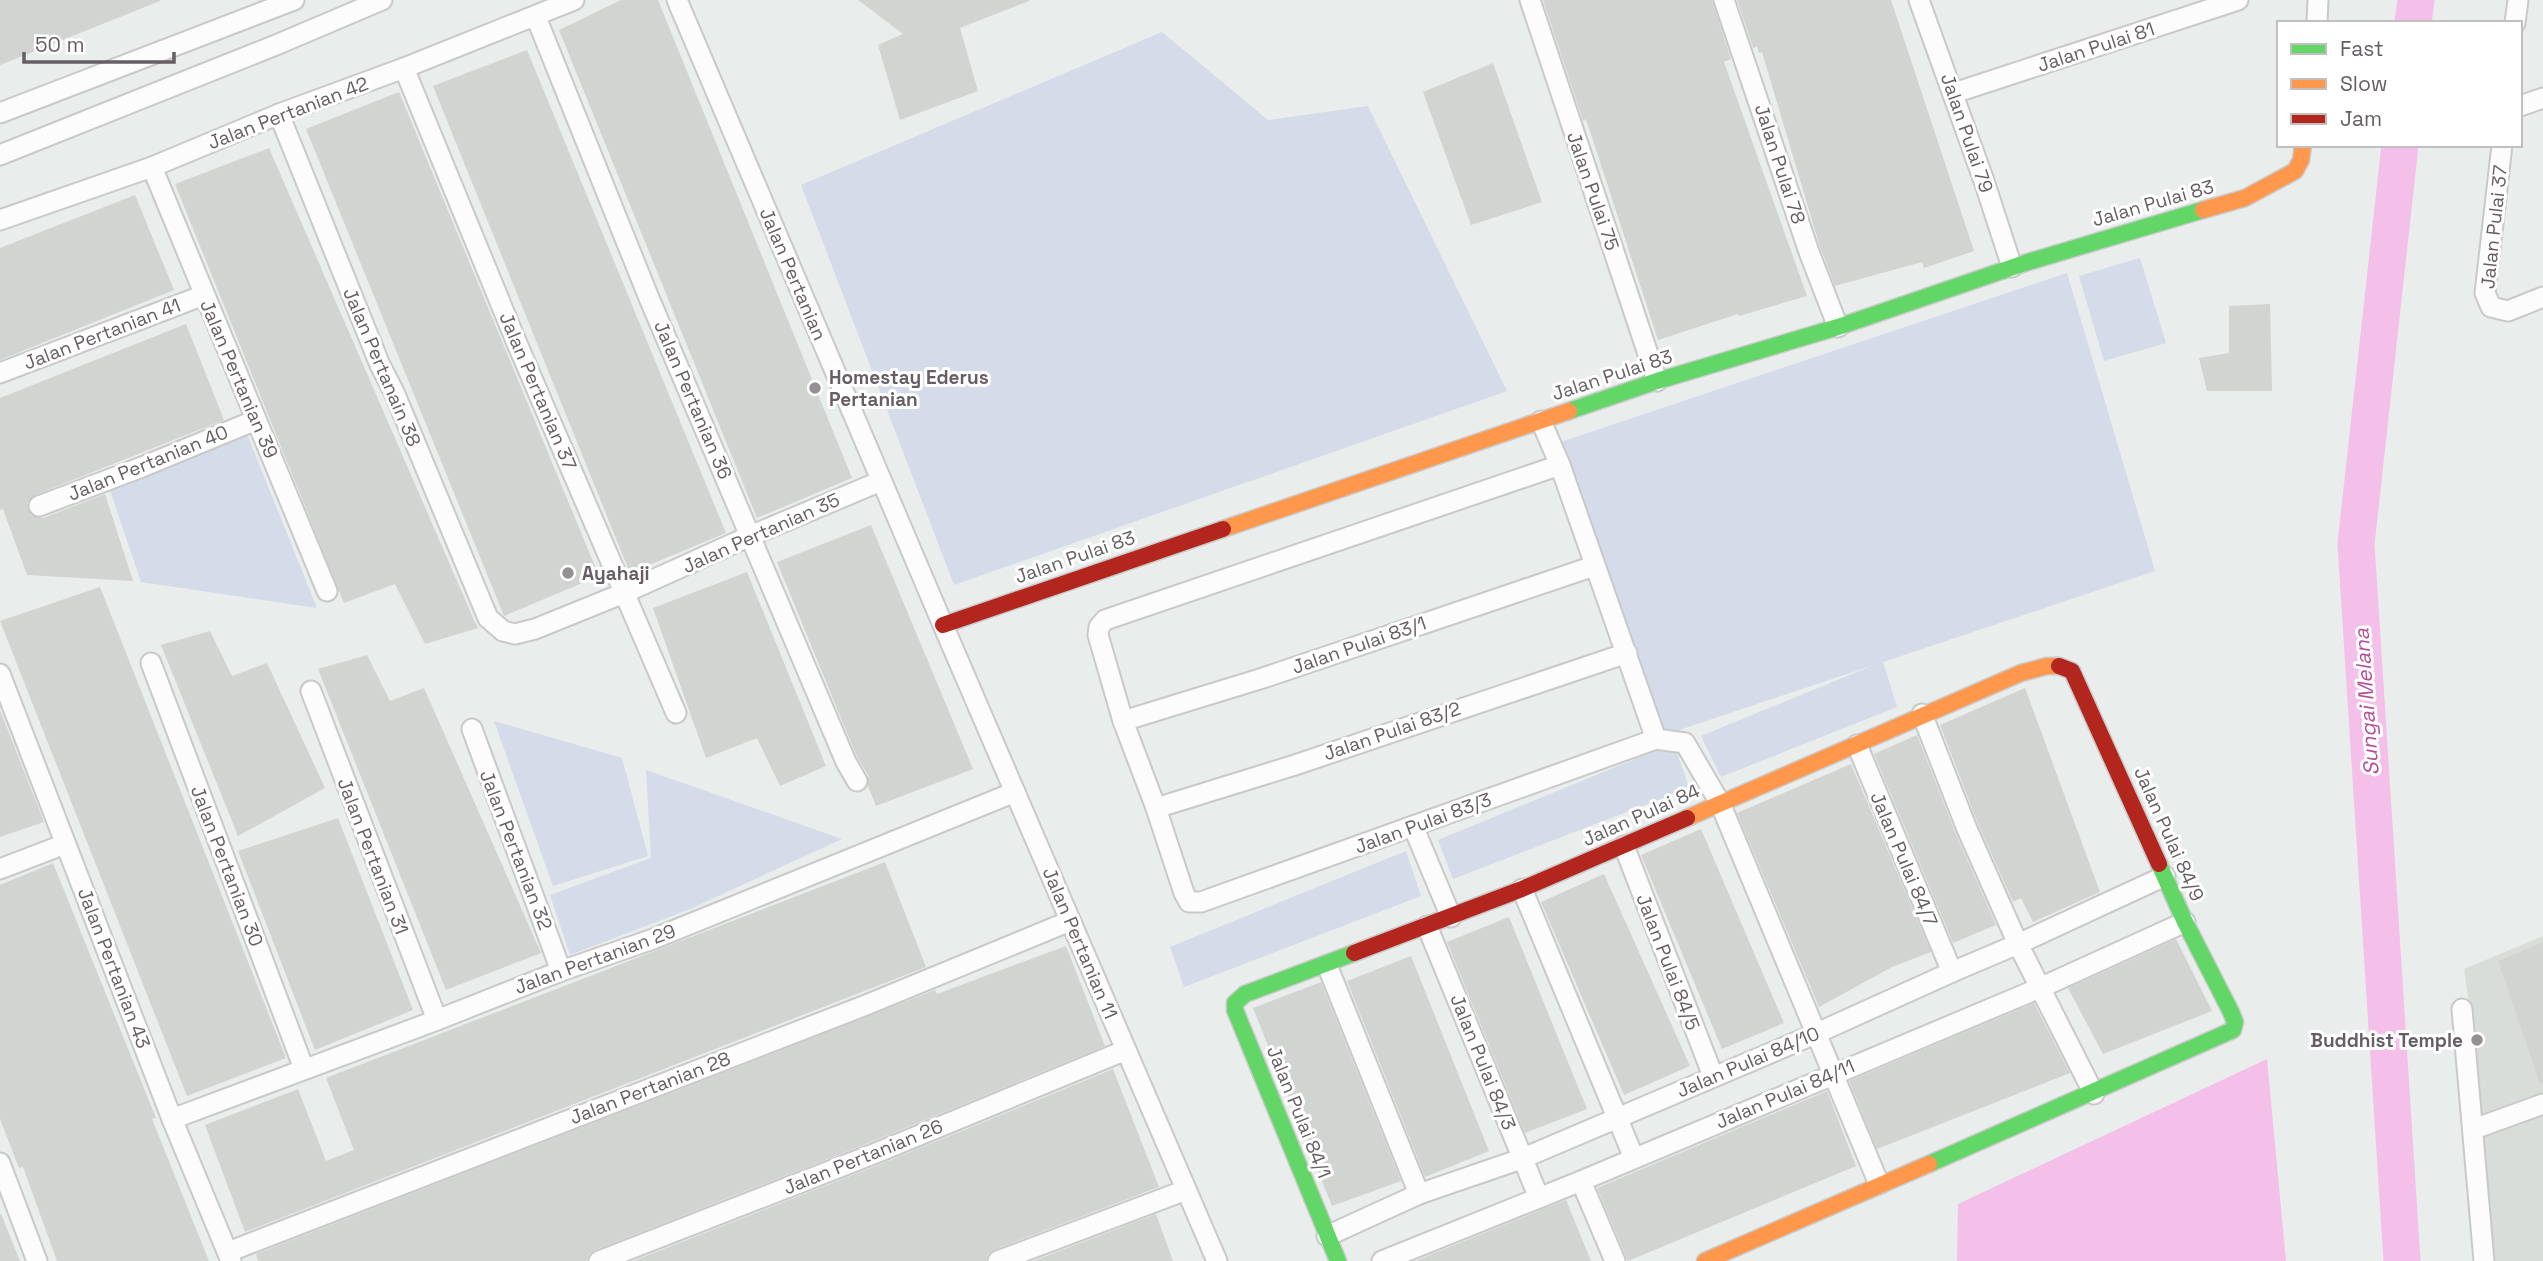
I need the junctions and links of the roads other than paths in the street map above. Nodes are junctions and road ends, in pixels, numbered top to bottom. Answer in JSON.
{"nodes":[{"id":1,"x":294,"y":0,"type":"edge"},
{"id":2,"x":382,"y":0,"type":"edge"},
{"id":3,"x":574,"y":0,"type":"edge"},
{"id":4,"x":677,"y":0,"type":"edge"},
{"id":5,"x":1530,"y":0,"type":"edge"},
{"id":6,"x":1724,"y":0,"type":"edge"},
{"id":7,"x":1919,"y":0,"type":"edge"},
{"id":8,"x":2238,"y":0,"type":"edge"},
{"id":9,"x":2319,"y":0,"type":"edge"},
{"id":10,"x":2518,"y":0,"type":"edge"},
{"id":11,"x":536,"y":17,"type":"junction"},
{"id":12,"x":2316,"y":21,"type":"edge"},
{"id":13,"x":2515,"y":21,"type":"edge"},
{"id":14,"x":404,"y":68,"type":"junction"},
{"id":15,"x":1954,"y":93,"type":"junction"},
{"id":16,"x":2543,"y":98,"type":"edge"},
{"id":17,"x":2522,"y":105,"type":"edge"},
{"id":18,"x":0,"y":113,"type":"edge"},
{"id":19,"x":279,"y":114,"type":"junction"},
{"id":20,"x":2303,"y":147,"type":"edge"},
{"id":21,"x":2502,"y":147,"type":"edge"},
{"id":22,"x":0,"y":155,"type":"edge"},
{"id":23,"x":152,"y":167,"type":"junction"},
{"id":24,"x":0,"y":220,"type":"edge"},
{"id":25,"x":2012,"y":267,"type":"junction"},
{"id":26,"x":204,"y":295,"type":"junction"},
{"id":27,"x":2543,"y":297,"type":"edge"},
{"id":28,"x":1838,"y":327,"type":"junction"},
{"id":29,"x":0,"y":373,"type":"edge"},
{"id":30,"x":1657,"y":381,"type":"junction"},
{"id":31,"x":256,"y":420,"type":"junction"},
{"id":32,"x":1541,"y":421,"type":"junction"},
{"id":33,"x":1560,"y":465,"type":"junction"},
{"id":34,"x":881,"y":481,"type":"junction"},
{"id":35,"x":39,"y":506,"type":"dead end"},
{"id":36,"x":750,"y":536,"type":"junction"},
{"id":37,"x":1594,"y":566,"type":"junction"},
{"id":38,"x":327,"y":591,"type":"dead end"},
{"id":39,"x":624,"y":593,"type":"junction"},
{"id":40,"x":488,"y":618,"type":"joint"},
{"id":41,"x":943,"y":625,"type":"junction"},
{"id":42,"x":1627,"y":653,"type":"junction"},
{"id":43,"x":150,"y":663,"type":"dead end"},
{"id":44,"x":2064,"y":665,"type":"joint"},
{"id":45,"x":0,"y":674,"type":"edge"},
{"id":46,"x":311,"y":691,"type":"dead end"},
{"id":47,"x":676,"y":713,"type":"dead end"},
{"id":48,"x":1922,"y":714,"type":"junction"},
{"id":49,"x":1123,"y":721,"type":"junction"},
{"id":50,"x":472,"y":729,"type":"dead end"},
{"id":51,"x":1656,"y":738,"type":"junction"},
{"id":52,"x":1857,"y":745,"type":"junction"},
{"id":53,"x":857,"y":780,"type":"dead end"},
{"id":54,"x":1014,"y":792,"type":"junction"},
{"id":55,"x":1720,"y":803,"type":"junction"},
{"id":56,"x":1156,"y":808,"type":"junction"},
{"id":57,"x":1413,"y":826,"type":"junction"},
{"id":58,"x":65,"y":844,"type":"junction"},
{"id":59,"x":1624,"y":846,"type":"junction"},
{"id":60,"x":0,"y":869,"type":"edge"},
{"id":61,"x":2165,"y":876,"type":"junction"},
{"id":62,"x":1522,"y":889,"type":"junction"},
{"id":63,"x":1451,"y":917,"type":"junction"},
{"id":64,"x":1070,"y":920,"type":"junction"},
{"id":65,"x":2185,"y":922,"type":"junction"},
{"id":66,"x":1427,"y":926,"type":"junction"},
{"id":67,"x":2018,"y":944,"type":"junction"},
{"id":68,"x":1327,"y":965,"type":"junction"},
{"id":69,"x":561,"y":971,"type":"junction"},
{"id":70,"x":1952,"y":972,"type":"junction"},
{"id":71,"x":2042,"y":987,"type":"junction"},
{"id":72,"x":1234,"y":1003,"type":"joint"},
{"id":73,"x":2462,"y":1009,"type":"dead end"},
{"id":74,"x":437,"y":1020,"type":"junction"},
{"id":75,"x":1815,"y":1034,"type":"junction"},
{"id":76,"x":1126,"y":1050,"type":"junction"},
{"id":77,"x":304,"y":1069,"type":"junction"},
{"id":78,"x":1832,"y":1074,"type":"junction"},
{"id":79,"x":1713,"y":1076,"type":"junction"},
{"id":80,"x":2094,"y":1094,"type":"junction"},
{"id":81,"x":2539,"y":1106,"type":"edge"},
{"id":82,"x":172,"y":1119,"type":"junction"},
{"id":83,"x":1617,"y":1119,"type":"junction"},
{"id":84,"x":2474,"y":1129,"type":"junction"},
{"id":85,"x":1634,"y":1158,"type":"junction"},
{"id":86,"x":1521,"y":1159,"type":"junction"},
{"id":87,"x":0,"y":1163,"type":"edge"},
{"id":88,"x":1581,"y":1181,"type":"junction"},
{"id":89,"x":1879,"y":1184,"type":"junction"},
{"id":90,"x":1186,"y":1190,"type":"junction"},
{"id":91,"x":1419,"y":1194,"type":"junction"},
{"id":92,"x":1539,"y":1198,"type":"junction"},
{"id":93,"x":1327,"y":1236,"type":"junction"},
{"id":94,"x":230,"y":1257,"type":"edge"},
{"id":95,"x":37,"y":1261,"type":"edge"},
{"id":96,"x":598,"y":1261,"type":"edge"},
{"id":97,"x":998,"y":1261,"type":"edge"},
{"id":98,"x":1217,"y":1261,"type":"edge"},
{"id":99,"x":1338,"y":1261,"type":"edge"},
{"id":100,"x":1382,"y":1261,"type":"edge"},
{"id":101,"x":1615,"y":1261,"type":"edge"},
{"id":102,"x":1705,"y":1261,"type":"edge"},
{"id":103,"x":2484,"y":1261,"type":"edge"}],
"edges":[{"from":1,"to":18,"type":"street"},
{"from":2,"to":22,"type":"street"},
{"from":3,"to":11,"type":"street","name":"Jalan Pertanian 42"},
{"from":4,"to":34,"type":"street","name":"Jalan Pertanian"},
{"from":5,"to":30,"type":"street","name":"Jalan Pulai 75"},
{"from":6,"to":28,"type":"street","name":"Jalan Pulai 78"},
{"from":7,"to":15,"type":"street","name":"Jalan Pulai 79"},
{"from":8,"to":15,"type":"street","name":"Jalan Pulai 81"},
{"from":9,"to":12,"type":"street"},
{"from":10,"to":13,"type":"street"},
{"from":11,"to":14,"type":"street","name":"Jalan Pertanian 42"},
{"from":11,"to":36,"type":"street","name":"Jalan Pertanian 36"},
{"from":14,"to":19,"type":"street","name":"Jalan Pertanian 42"},
{"from":14,"to":39,"type":"street","name":"Jalan Pertanian 37"},
{"from":15,"to":25,"type":"street","name":"Jalan Pulai 79"},
{"from":16,"to":17,"type":"street"},
{"from":19,"to":23,"type":"street","name":"Jalan Pertanian 42"},
{"from":19,"to":40,"type":"street","name":"Jalan Pertanain 38"},
{"from":20,"to":25,"type":"street","name":"Jalan Pulai 83"},
{"from":21,"to":27,"type":"street","name":"Jalan Pulai 37"},
{"from":23,"to":24,"type":"street","name":"Jalan Pertanian 42"},
{"from":23,"to":26,"type":"street","name":"Jalan Pertanian 39"},
{"from":25,"to":28,"type":"street","name":"Jalan Pulai 83"},
{"from":26,"to":29,"type":"street","name":"Jalan Pertanian 41"},
{"from":26,"to":31,"type":"street","name":"Jalan Pertanian 39"},
{"from":28,"to":30,"type":"street","name":"Jalan Pulai 83"},
{"from":30,"to":32,"type":"street","name":"Jalan Pulai 83"},
{"from":31,"to":35,"type":"street","name":"Jalan Pertanian 40"},
{"from":31,"to":38,"type":"street","name":"Jalan Pertanian 39"},
{"from":32,"to":33,"type":"street"},
{"from":32,"to":41,"type":"street","name":"Jalan Pulai 83"},
{"from":33,"to":37,"type":"street"},
{"from":33,"to":49,"type":"street"},
{"from":34,"to":36,"type":"street","name":"Jalan Pertanian 35"},
{"from":34,"to":41,"type":"street","name":"Jalan Pertanian"},
{"from":36,"to":39,"type":"street","name":"Jalan Pertanian 35"},
{"from":36,"to":53,"type":"street","name":"Jalan Pertanian 36"},
{"from":37,"to":42,"type":"street"},
{"from":37,"to":49,"type":"street","name":"Jalan Pulai 83/1"},
{"from":39,"to":40,"type":"street","name":"Jalan Pertanian 35"},
{"from":39,"to":47,"type":"street","name":"Jalan Pertanian 37"},
{"from":41,"to":54,"type":"street","name":"Jalan Pertanian 11"},
{"from":42,"to":51,"type":"street"},
{"from":42,"to":56,"type":"street","name":"Jalan Pulai 83/2"},
{"from":43,"to":77,"type":"street","name":"Jalan Pertanian 30"},
{"from":44,"to":48,"type":"street","name":"Jalan Pulai 84"},
{"from":44,"to":61,"type":"street","name":"Jalan Pulai 84/9"},
{"from":45,"to":58,"type":"street","name":"Jalan Pertanian 43"},
{"from":46,"to":74,"type":"street","name":"Jalan Pertanian 31"},
{"from":48,"to":52,"type":"street","name":"Jalan Pulai 84"},
{"from":48,"to":67,"type":"street"},
{"from":49,"to":56,"type":"street"},
{"from":50,"to":69,"type":"street","name":"Jalan Pertanian 32"},
{"from":51,"to":55,"type":"street"},
{"from":51,"to":57,"type":"street","name":"Jalan Pulai 83/3"},
{"from":52,"to":55,"type":"street","name":"Jalan Pulai 84"},
{"from":52,"to":70,"type":"street","name":"Jalan Pulai 84/7"},
{"from":54,"to":64,"type":"street","name":"Jalan Pertanian 11"},
{"from":54,"to":69,"type":"street","name":"Jalan Pertanian 29"},
{"from":55,"to":59,"type":"street","name":"Jalan Pulai 84"},
{"from":55,"to":75,"type":"street"},
{"from":56,"to":57,"type":"street","name":"Jalan Pulai 83/3"},
{"from":57,"to":63,"type":"street"},
{"from":58,"to":60,"type":"street"},
{"from":58,"to":82,"type":"street","name":"Jalan Pertanian 43"},
{"from":59,"to":62,"type":"street","name":"Jalan Pulai 84"},
{"from":59,"to":79,"type":"street","name":"Jalan Pulai 84/5"},
{"from":61,"to":65,"type":"street","name":"Jalan Pulai 84/9"},
{"from":61,"to":67,"type":"street","name":"Jalan Pulai 84/10"},
{"from":62,"to":63,"type":"street","name":"Jalan Pulai 84"},
{"from":62,"to":83,"type":"street"},
{"from":63,"to":66,"type":"street","name":"Jalan Pulai 84"},
{"from":64,"to":76,"type":"street","name":"Jalan Pertanian 11"},
{"from":64,"to":94,"type":"street","name":"Jalan Pertanian 28"},
{"from":65,"to":71,"type":"street","name":"Jalan Pulai 84/11"},
{"from":65,"to":80,"type":"street","name":"Jalan Pulai 84/9"},
{"from":66,"to":68,"type":"street","name":"Jalan Pulai 84"},
{"from":66,"to":86,"type":"street","name":"Jalan Pulai 84/3"},
{"from":67,"to":70,"type":"street","name":"Jalan Pulai 84/10"},
{"from":67,"to":71,"type":"street"},
{"from":68,"to":72,"type":"street","name":"Jalan Pulai 84"},
{"from":68,"to":91,"type":"street"},
{"from":69,"to":74,"type":"street","name":"Jalan Pertanian 29"},
{"from":70,"to":75,"type":"street","name":"Jalan Pulai 84/10"},
{"from":71,"to":78,"type":"street","name":"Jalan Pulai 84/11"},
{"from":71,"to":80,"type":"street"},
{"from":72,"to":93,"type":"street","name":"Jalan Pulai 84/1"},
{"from":73,"to":84,"type":"street"},
{"from":74,"to":77,"type":"street","name":"Jalan Pertanian 29"},
{"from":75,"to":78,"type":"street"},
{"from":75,"to":79,"type":"street","name":"Jalan Pulai 84/10"},
{"from":76,"to":90,"type":"street","name":"Jalan Pertanian 11"},
{"from":76,"to":96,"type":"street","name":"Jalan Pertanian 26"},
{"from":77,"to":82,"type":"street","name":"Jalan Pertanian 29"},
{"from":78,"to":85,"type":"street","name":"Jalan Pulai 84/11"},
{"from":78,"to":89,"type":"street"},
{"from":79,"to":83,"type":"street","name":"Jalan Pulai 84/10"},
{"from":80,"to":89,"type":"street"},
{"from":81,"to":84,"type":"street"},
{"from":82,"to":94,"type":"street","name":"Jalan Pertanian 43"},
{"from":83,"to":85,"type":"street"},
{"from":83,"to":86,"type":"street","name":"Jalan Pulai 84/10"},
{"from":84,"to":103,"type":"street"},
{"from":85,"to":88,"type":"street","name":"Jalan Pulai 84/11"},
{"from":86,"to":91,"type":"street","name":"Jalan Pulai 84/10"},
{"from":86,"to":92,"type":"street","name":"Jalan Pulai 84/3"},
{"from":87,"to":95,"type":"street"},
{"from":88,"to":92,"type":"street","name":"Jalan Pulai 84/11"},
{"from":88,"to":101,"type":"street"},
{"from":89,"to":102,"type":"street"},
{"from":90,"to":97,"type":"street"},
{"from":90,"to":98,"type":"street","name":"Jalan Pertanian 11"},
{"from":91,"to":93,"type":"street","name":"Jalan Pulai 84/10"},
{"from":92,"to":100,"type":"street","name":"Jalan Pulai 84/11"},
{"from":93,"to":99,"type":"street"}]}
